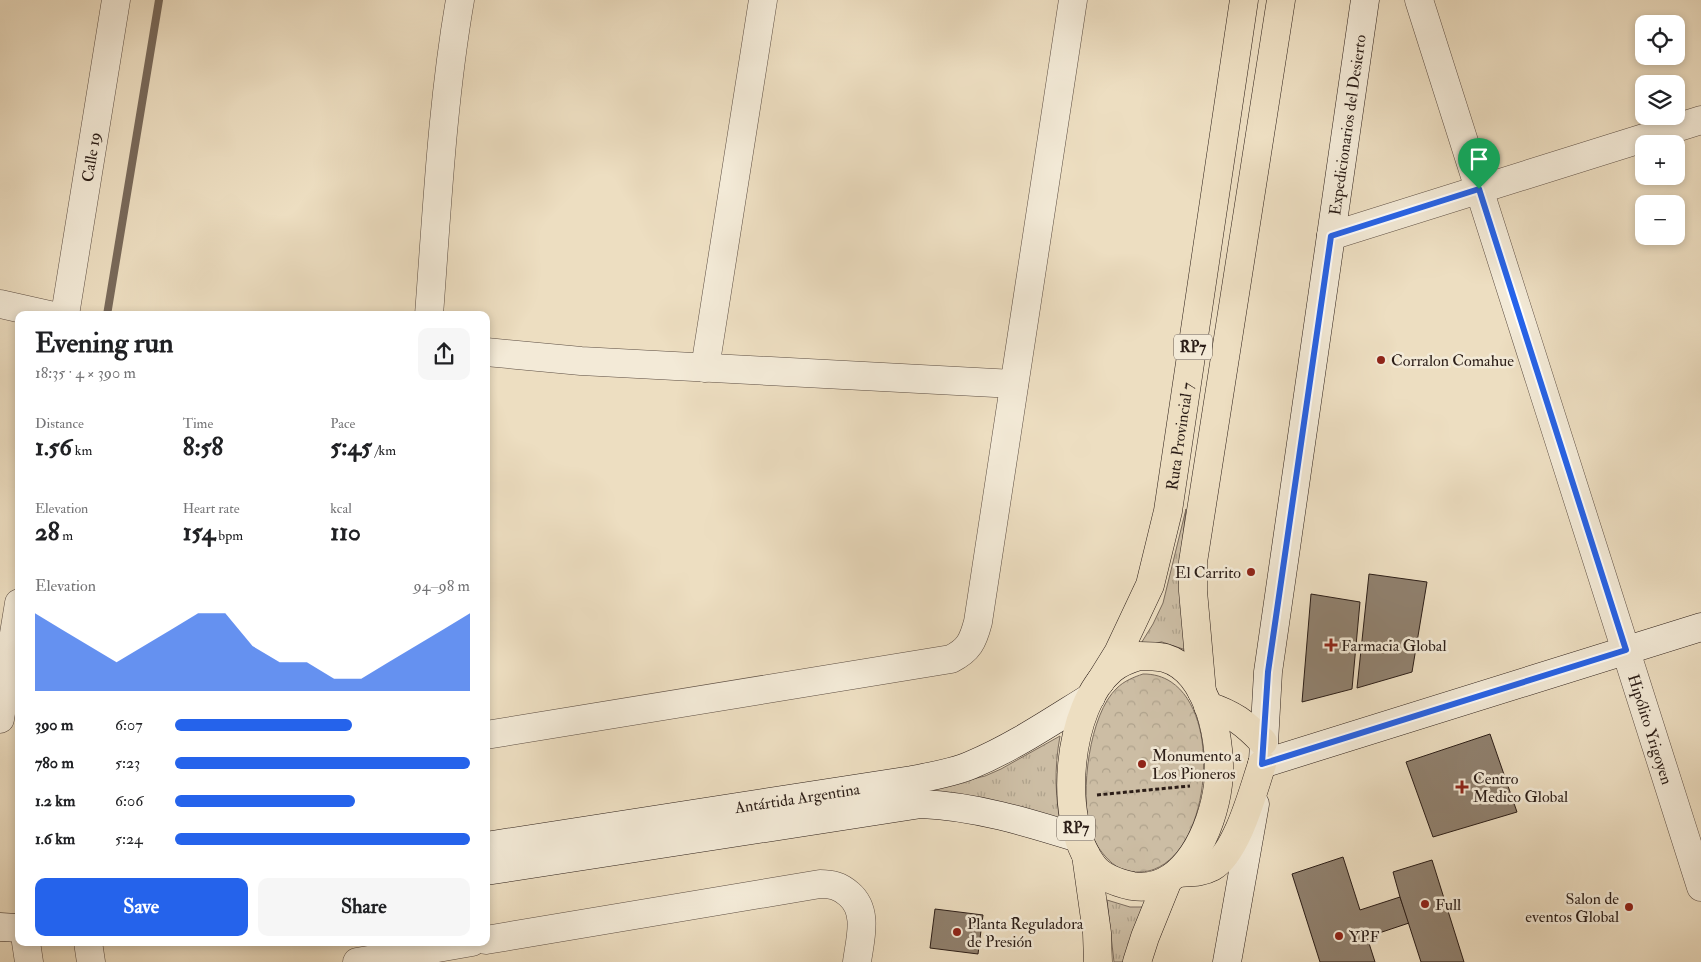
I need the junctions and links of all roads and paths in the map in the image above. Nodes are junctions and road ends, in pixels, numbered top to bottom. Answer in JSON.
{"nodes":[{"id":1,"x":116,"y":0,"type":"edge"},
{"id":2,"x":460,"y":0,"type":"edge"},
{"id":3,"x":763,"y":0,"type":"edge"},
{"id":4,"x":1073,"y":0,"type":"edge"},
{"id":5,"x":1244,"y":0,"type":"edge"},
{"id":6,"x":1281,"y":0,"type":"edge"},
{"id":7,"x":1365,"y":0,"type":"edge"},
{"id":8,"x":1419,"y":0,"type":"edge"},
{"id":9,"x":1701,"y":120,"type":"edge"},
{"id":10,"x":1479,"y":189,"type":"junction"},
{"id":11,"x":1331,"y":236,"type":"junction"},
{"id":12,"x":0,"y":304,"type":"edge"},
{"id":13,"x":31,"y":311,"type":"edge"},
{"id":14,"x":66,"y":311,"type":"edge"},
{"id":15,"x":429,"y":311,"type":"edge"},
{"id":16,"x":490,"y":352,"type":"edge"},
{"id":17,"x":706,"y":368,"type":"junction"},
{"id":18,"x":1014,"y":384,"type":"junction"},
{"id":19,"x":15,"y":627,"type":"edge"},
{"id":20,"x":1701,"y":627,"type":"edge"},
{"id":21,"x":1626,"y":650,"type":"junction"},
{"id":22,"x":1095,"y":689,"type":"junction"},
{"id":23,"x":1205,"y":699,"type":"junction"},
{"id":24,"x":0,"y":719,"type":"edge"},
{"id":25,"x":490,"y":734,"type":"edge"},
{"id":26,"x":1263,"y":753,"type":"junction"},
{"id":27,"x":1218,"y":785,"type":"junction"},
{"id":28,"x":1096,"y":795,"type":"dead end"},
{"id":29,"x":490,"y":845,"type":"edge"},
{"id":30,"x":1082,"y":846,"type":"junction"},
{"id":31,"x":490,"y":870,"type":"edge"},
{"id":32,"x":1173,"y":877,"type":"junction"},
{"id":33,"x":1701,"y":887,"type":"edge"},
{"id":34,"x":0,"y":926,"type":"edge"},
{"id":35,"x":15,"y":928,"type":"edge"},
{"id":36,"x":490,"y":939,"type":"edge"},
{"id":37,"x":27,"y":946,"type":"edge"},
{"id":38,"x":89,"y":946,"type":"edge"},
{"id":39,"x":458,"y":950,"type":"edge"},
{"id":40,"x":29,"y":962,"type":"edge"},
{"id":41,"x":91,"y":962,"type":"edge"},
{"id":42,"x":357,"y":962,"type":"edge"},
{"id":43,"x":857,"y":962,"type":"edge"},
{"id":44,"x":1098,"y":962,"type":"edge"},
{"id":45,"x":1137,"y":962,"type":"edge"},
{"id":46,"x":1227,"y":962,"type":"edge"}],
"edges":[{"from":1,"to":14,"type":"street","name":"Calle 19"},
{"from":2,"to":15,"type":"street"},
{"from":3,"to":17,"type":"street"},
{"from":4,"to":18,"type":"street"},
{"from":5,"to":22,"type":"highway","name":"Ruta Provincial 7","number":"RP7"},
{"from":6,"to":23,"type":"highway","name":"Ruta Provincial 7","number":"RP7"},
{"from":7,"to":11,"type":"street","name":"Expedicionarios del Desierto"},
{"from":8,"to":10,"type":"street","name":"Hipólito Yrigoyen"},
{"from":9,"to":10,"type":"street"},
{"from":10,"to":11,"type":"street"},
{"from":10,"to":21,"type":"street","name":"Hipólito Yrigoyen"},
{"from":11,"to":26,"type":"street","name":"Expedicionarios del Desierto"},
{"from":12,"to":13,"type":"street"},
{"from":16,"to":17,"type":"street"},
{"from":17,"to":18,"type":"street"},
{"from":18,"to":25,"type":"street"},
{"from":19,"to":24,"type":"street"},
{"from":20,"to":21,"type":"street"},
{"from":21,"to":26,"type":"street"},
{"from":21,"to":33,"type":"street","name":"Hipólito Yrigoyen"},
{"from":22,"to":23,"type":"highway","number":"RP7"},
{"from":22,"to":29,"type":"street","name":"Antártida Argentina"},
{"from":22,"to":30,"type":"highway","number":"RP7"},
{"from":23,"to":26,"type":"highway"},
{"from":23,"to":27,"type":"highway","number":"RP7"},
{"from":26,"to":32,"type":"highway"},
{"from":26,"to":46,"type":"street","name":"Expedicionarios del Desierto"},
{"from":27,"to":28,"type":"path"},
{"from":27,"to":32,"type":"highway","number":"RP7"},
{"from":30,"to":31,"type":"street","name":"Antártida Argentina"},
{"from":30,"to":32,"type":"highway","number":"RP7"},
{"from":30,"to":44,"type":"highway","number":"RP7"},
{"from":32,"to":45,"type":"highway","number":"RP7"},
{"from":34,"to":35,"type":"street"},
{"from":36,"to":43,"type":"street"},
{"from":37,"to":40,"type":"street"},
{"from":38,"to":41,"type":"street"},
{"from":39,"to":42,"type":"street"}]}
